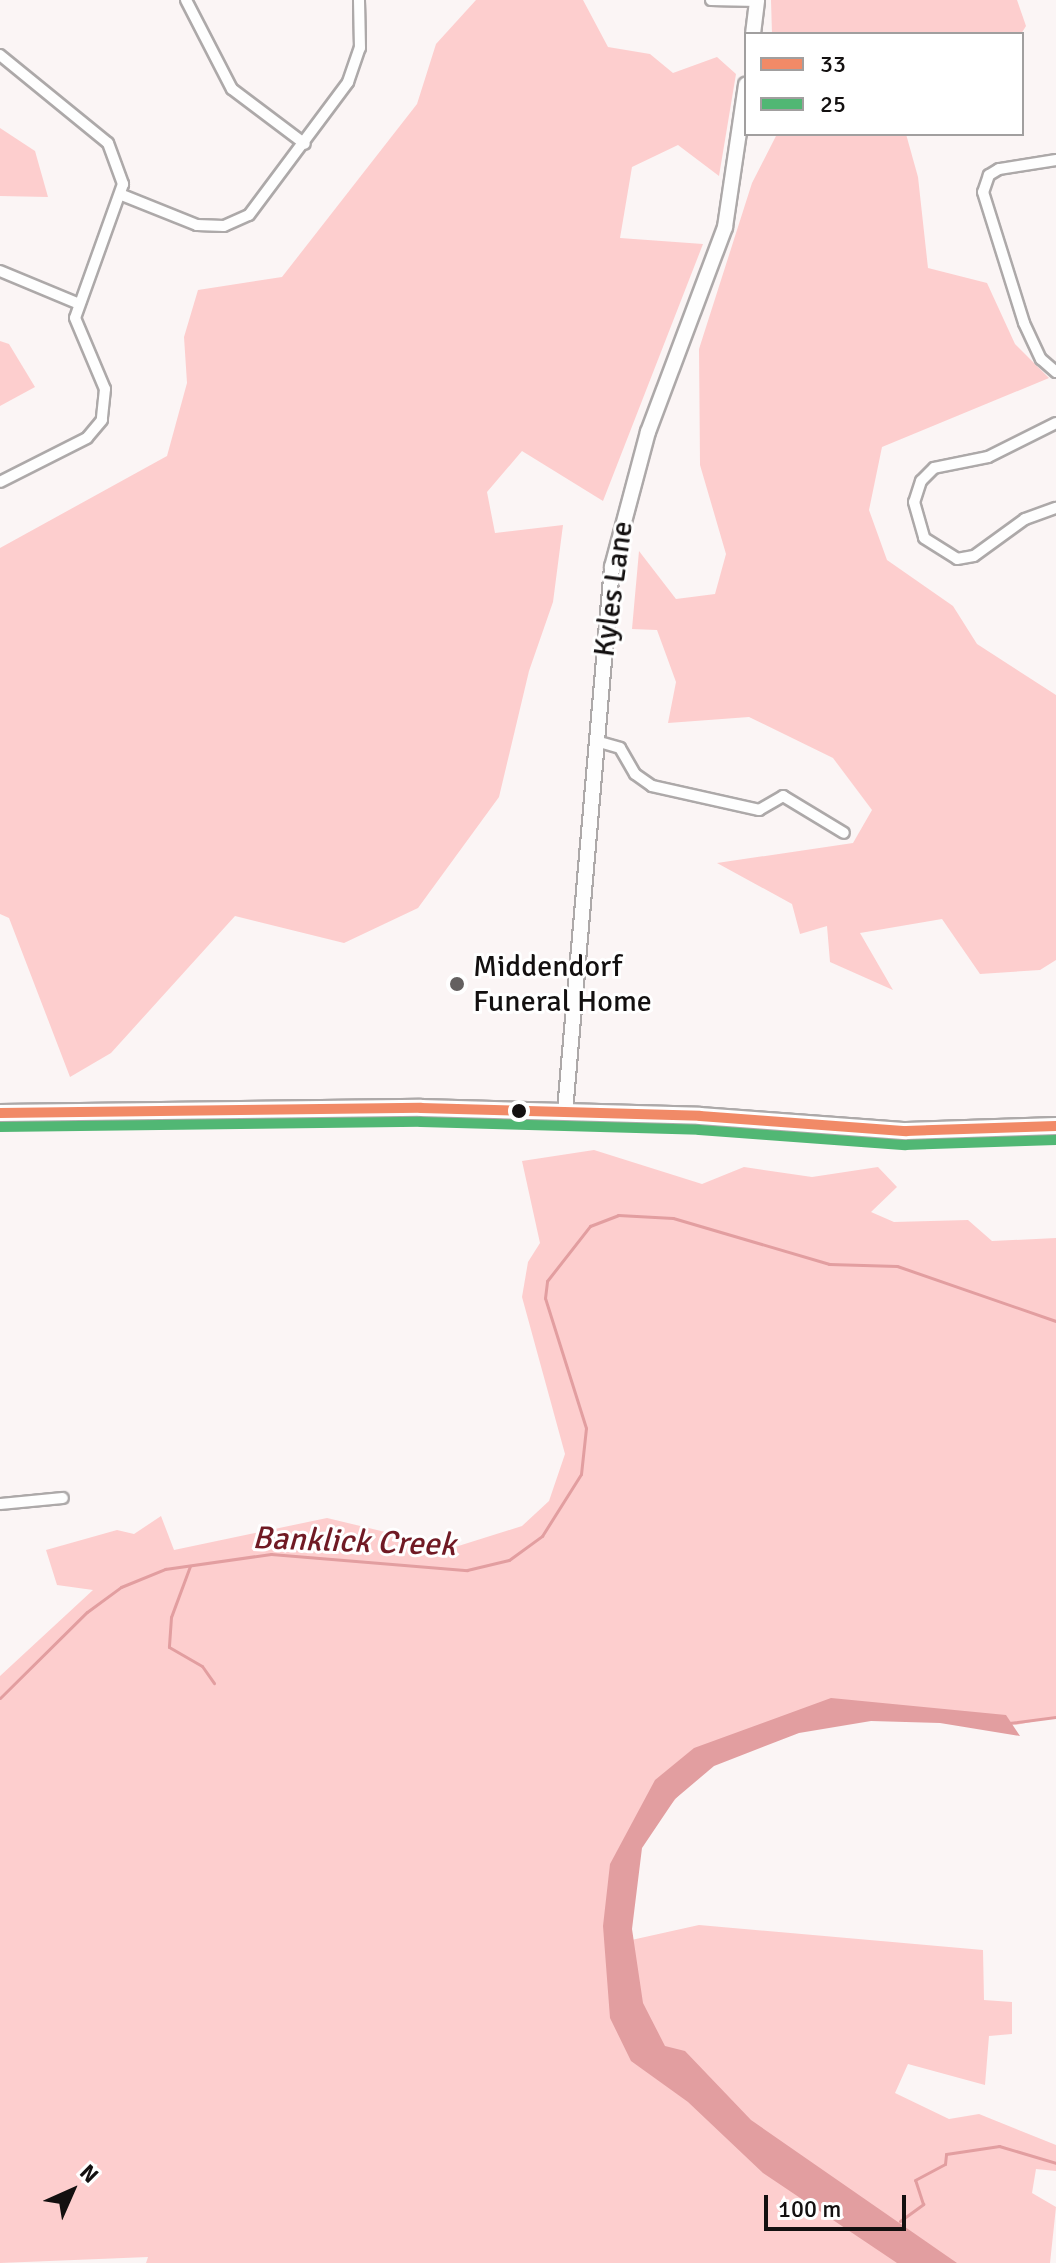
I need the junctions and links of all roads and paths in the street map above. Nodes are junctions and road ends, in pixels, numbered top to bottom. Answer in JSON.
{"nodes":[{"id":1,"x":186,"y":0,"type":"edge"},
{"id":2,"x":359,"y":0,"type":"edge"},
{"id":3,"x":711,"y":0,"type":"edge"},
{"id":4,"x":757,"y":1,"type":"edge"},
{"id":5,"x":753,"y":32,"type":"edge"},
{"id":6,"x":0,"y":55,"type":"edge"},
{"id":7,"x":744,"y":99,"type":"edge"},
{"id":8,"x":305,"y":144,"type":"junction"},
{"id":9,"x":1056,"y":160,"type":"edge"},
{"id":10,"x":122,"y":195,"type":"junction"},
{"id":11,"x":0,"y":271,"type":"edge"},
{"id":12,"x":77,"y":303,"type":"junction"},
{"id":13,"x":1056,"y":372,"type":"edge"},
{"id":14,"x":1056,"y":423,"type":"edge"},
{"id":15,"x":0,"y":482,"type":"edge"},
{"id":16,"x":1056,"y":508,"type":"edge"},
{"id":17,"x":596,"y":741,"type":"junction"},
{"id":18,"x":844,"y":833,"type":"dead end"},
{"id":19,"x":565,"y":1111,"type":"junction"},
{"id":20,"x":0,"y":1113,"type":"edge"},
{"id":21,"x":1056,"y":1126,"type":"edge"},
{"id":22,"x":63,"y":1498,"type":"dead end"},
{"id":23,"x":0,"y":1503,"type":"edge"}],
"edges":[{"from":1,"to":8,"type":"street"},
{"from":2,"to":8,"type":"street"},
{"from":3,"to":4,"type":"street"},
{"from":4,"to":5,"type":"main road"},
{"from":6,"to":10,"type":"street"},
{"from":7,"to":17,"type":"main road","name":"Kyles Lane"},
{"from":8,"to":10,"type":"street"},
{"from":9,"to":13,"type":"street"},
{"from":10,"to":12,"type":"street"},
{"from":11,"to":12,"type":"street"},
{"from":12,"to":15,"type":"street"},
{"from":14,"to":16,"type":"street"},
{"from":17,"to":18,"type":"street"},
{"from":17,"to":19,"type":"main road","name":"Kyles Lane"},
{"from":19,"to":20,"type":"main road"},
{"from":19,"to":21,"type":"main road"},
{"from":22,"to":23,"type":"street"}]}
